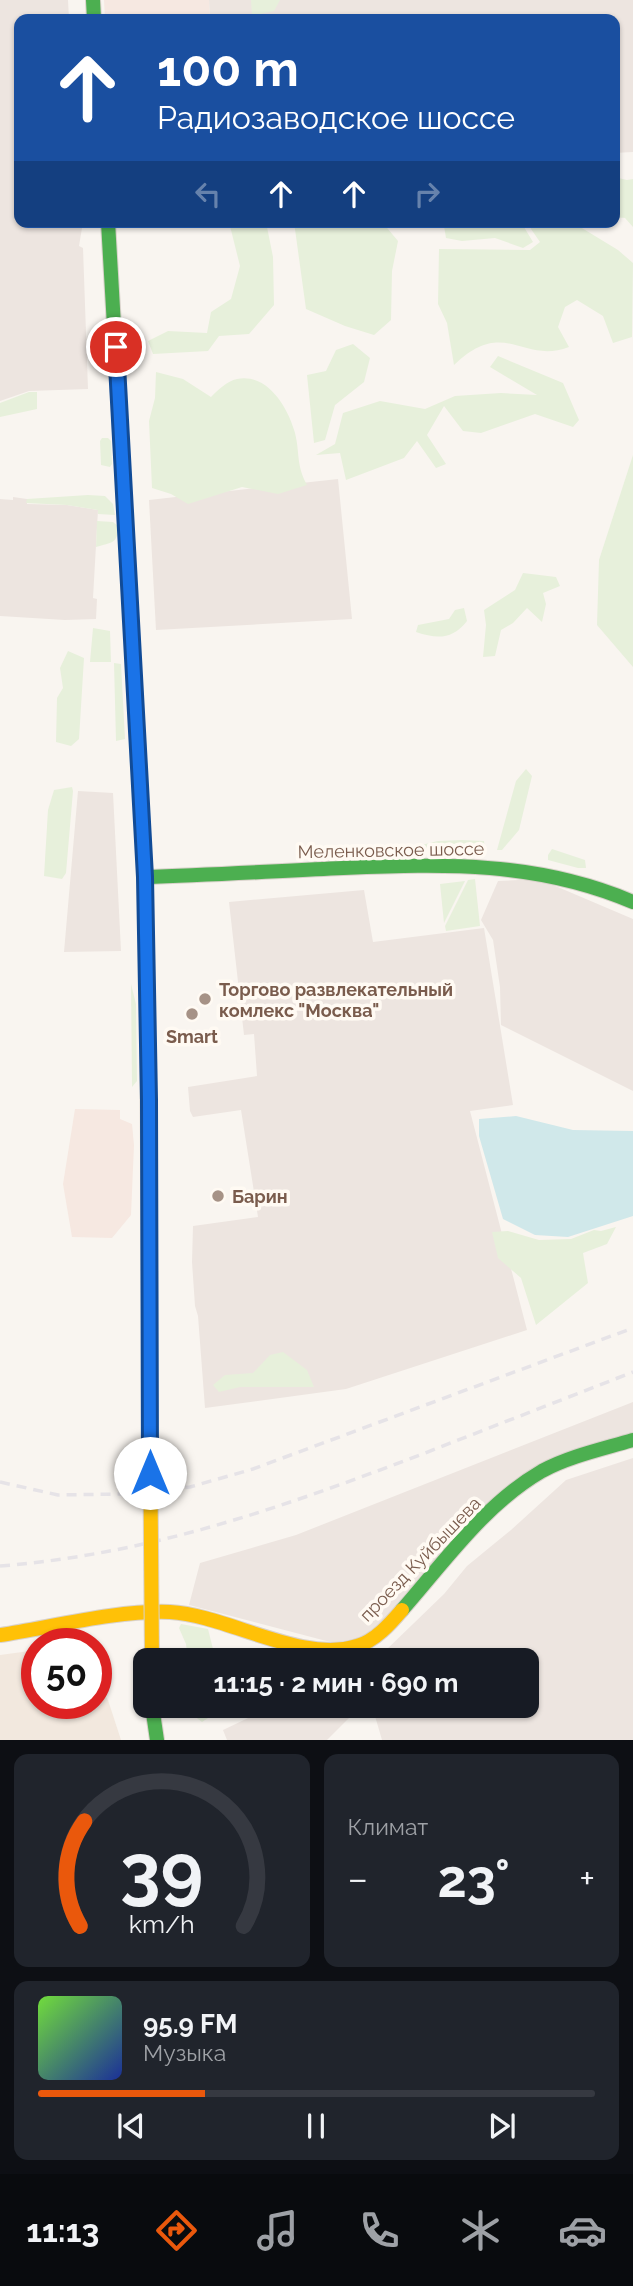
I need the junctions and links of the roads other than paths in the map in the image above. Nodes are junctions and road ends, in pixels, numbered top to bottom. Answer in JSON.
{"nodes":[{"id":1,"x":108,"y":228,"type":"edge"},
{"id":2,"x":145,"y":877,"type":"junction"},
{"id":3,"x":633,"y":902,"type":"edge"},
{"id":4,"x":633,"y":1440,"type":"edge"},
{"id":5,"x":0,"y":1635,"type":"edge"},
{"id":6,"x":152,"y":1648,"type":"edge"},
{"id":7,"x":153,"y":1718,"type":"edge"},
{"id":8,"x":157,"y":1740,"type":"edge"}],
"edges":[{"from":1,"to":2,"type":"street"},
{"from":2,"to":3,"type":"street","name":"Меленковское шоссе"},
{"from":2,"to":6,"type":"street","bridge":true},
{"from":4,"to":5,"type":"street","name":"проезд Куйбышева"},
{"from":7,"to":8,"type":"street"}]}
